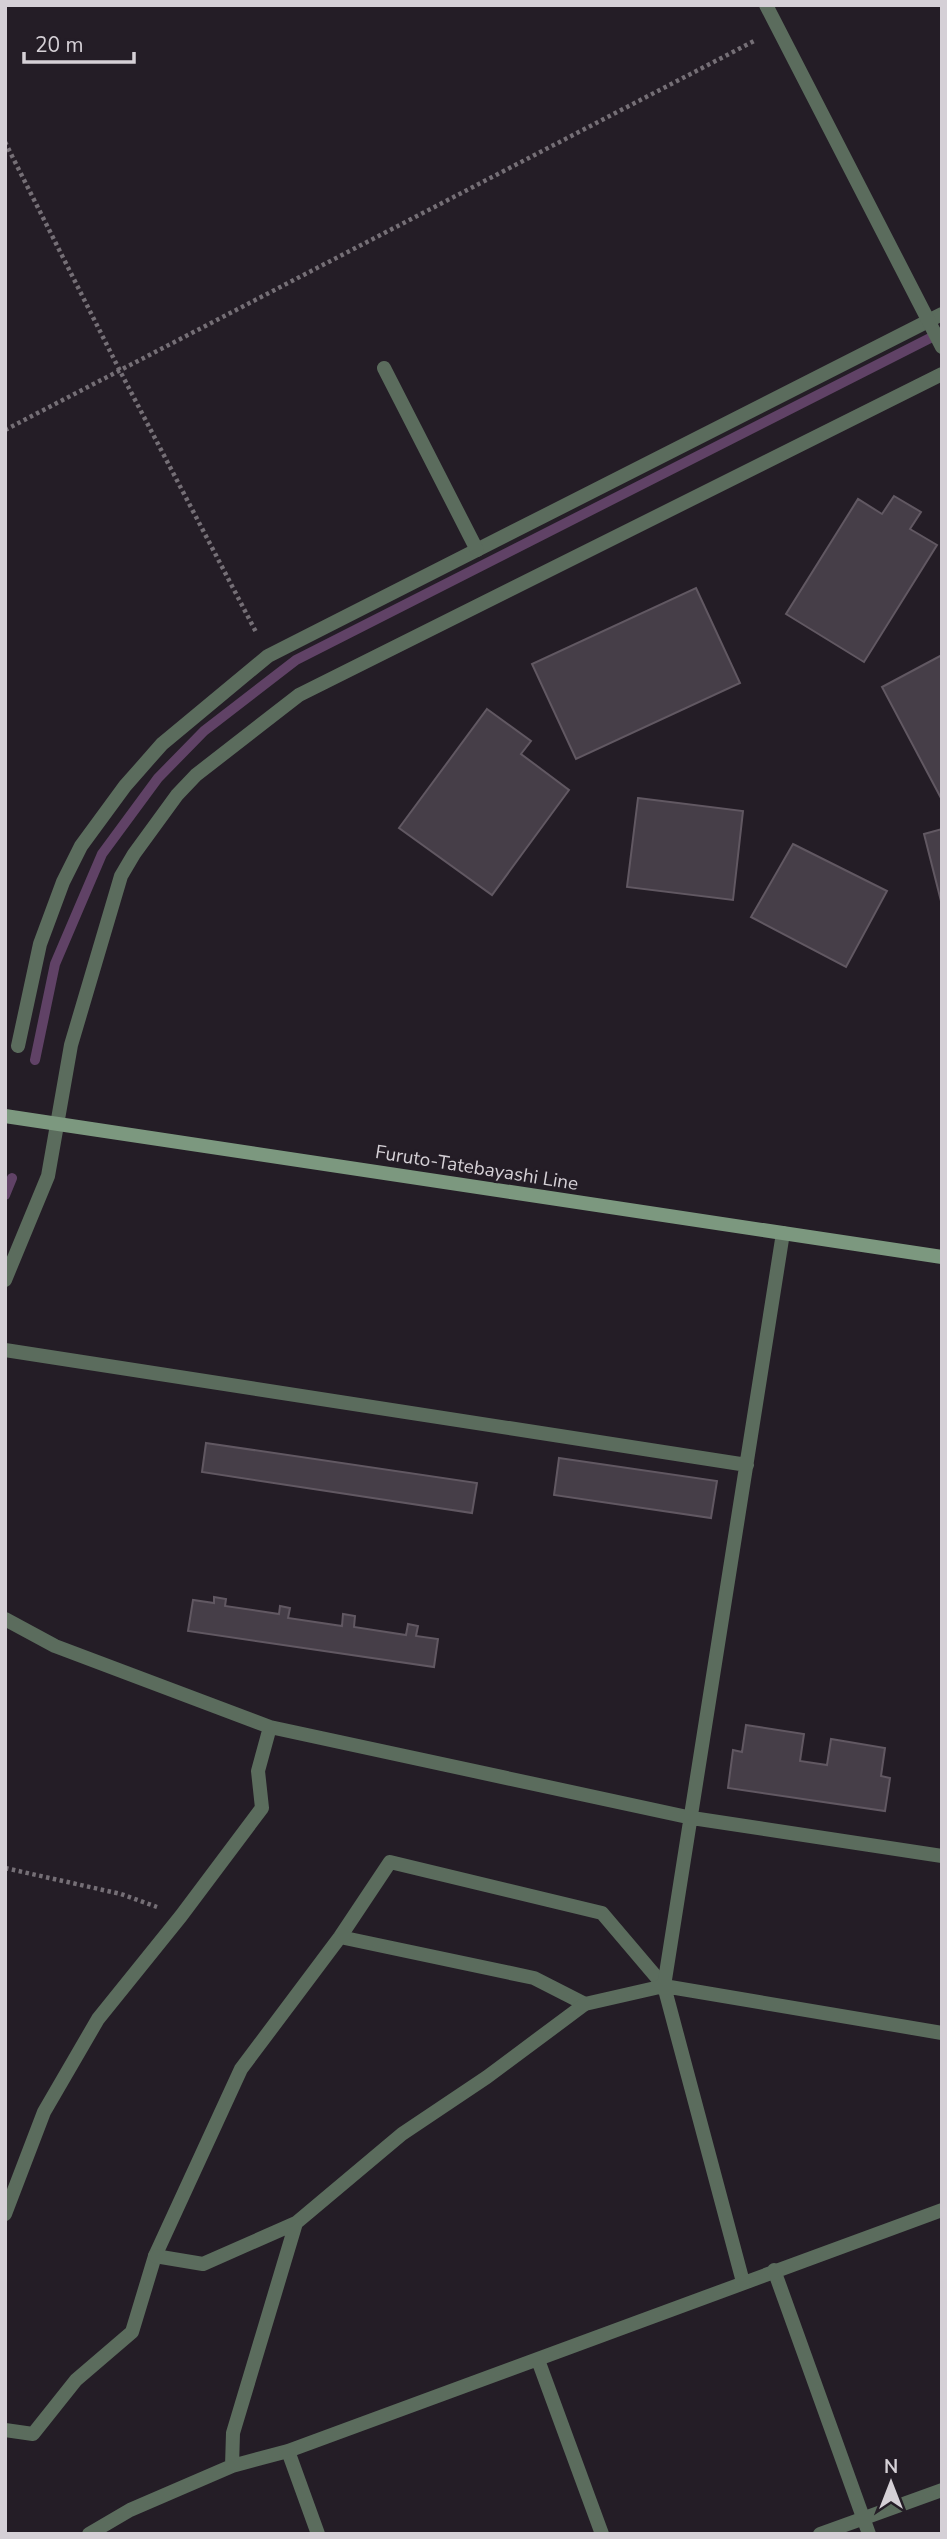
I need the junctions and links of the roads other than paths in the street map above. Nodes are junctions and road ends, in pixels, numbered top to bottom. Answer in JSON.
{"nodes":[{"id":1,"x":766,"y":5,"type":"edge"},
{"id":2,"x":935,"y":317,"type":"edge"},
{"id":3,"x":942,"y":347,"type":"edge"},
{"id":4,"x":383,"y":368,"type":"dead end"},
{"id":5,"x":942,"y":374,"type":"edge"},
{"id":6,"x":477,"y":550,"type":"junction"},
{"id":7,"x":18,"y":1046,"type":"dead end"},
{"id":8,"x":5,"y":1116,"type":"edge"},
{"id":9,"x":59,"y":1123,"type":"junction"},
{"id":10,"x":783,"y":1233,"type":"junction"},
{"id":11,"x":942,"y":1258,"type":"edge"},
{"id":12,"x":5,"y":1280,"type":"edge"},
{"id":13,"x":5,"y":1350,"type":"edge"},
{"id":14,"x":747,"y":1465,"type":"junction"},
{"id":15,"x":5,"y":1619,"type":"edge"},
{"id":16,"x":270,"y":1727,"type":"junction"},
{"id":17,"x":692,"y":1818,"type":"junction"},
{"id":18,"x":942,"y":1856,"type":"edge"},
{"id":19,"x":340,"y":1937,"type":"junction"},
{"id":20,"x":664,"y":1986,"type":"junction"},
{"id":21,"x":585,"y":2004,"type":"junction"},
{"id":22,"x":942,"y":2033,"type":"edge"},
{"id":23,"x":942,"y":2210,"type":"edge"},
{"id":24,"x":5,"y":2214,"type":"edge"},
{"id":25,"x":296,"y":2223,"type":"junction"},
{"id":26,"x":155,"y":2256,"type":"junction"},
{"id":27,"x":774,"y":2270,"type":"junction"},
{"id":28,"x":743,"y":2282,"type":"junction"},
{"id":29,"x":538,"y":2360,"type":"junction"},
{"id":30,"x":5,"y":2430,"type":"edge"},
{"id":31,"x":288,"y":2451,"type":"junction"},
{"id":32,"x":232,"y":2466,"type":"junction"},
{"id":33,"x":942,"y":2490,"type":"edge"},
{"id":34,"x":863,"y":2517,"type":"junction"},
{"id":35,"x":89,"y":2534,"type":"edge"},
{"id":36,"x":318,"y":2534,"type":"edge"},
{"id":37,"x":603,"y":2534,"type":"edge"},
{"id":38,"x":820,"y":2534,"type":"edge"},
{"id":39,"x":869,"y":2534,"type":"edge"}],
"edges":[{"from":1,"to":2,"type":"street"},
{"from":2,"to":3,"type":"street"},
{"from":2,"to":6,"type":"street"},
{"from":4,"to":6,"type":"street"},
{"from":5,"to":9,"type":"street"},
{"from":6,"to":7,"type":"street"},
{"from":8,"to":9,"type":"main road","name":"Furuto-Tatebayashi Line"},
{"from":9,"to":10,"type":"main road","name":"Furuto-Tatebayashi Line"},
{"from":9,"to":12,"type":"street"},
{"from":10,"to":11,"type":"main road","name":"Furuto-Tatebayashi Line"},
{"from":10,"to":14,"type":"street"},
{"from":13,"to":14,"type":"street"},
{"from":14,"to":17,"type":"street"},
{"from":15,"to":16,"type":"street"},
{"from":16,"to":17,"type":"street"},
{"from":16,"to":24,"type":"street"},
{"from":17,"to":18,"type":"street"},
{"from":17,"to":20,"type":"street"},
{"from":19,"to":20,"type":"street"},
{"from":19,"to":21,"type":"street"},
{"from":19,"to":26,"type":"street"},
{"from":20,"to":21,"type":"street"},
{"from":20,"to":22,"type":"street"},
{"from":20,"to":28,"type":"street"},
{"from":21,"to":25,"type":"street"},
{"from":23,"to":27,"type":"street"},
{"from":25,"to":26,"type":"street"},
{"from":25,"to":32,"type":"street"},
{"from":26,"to":30,"type":"street"},
{"from":27,"to":28,"type":"street"},
{"from":27,"to":34,"type":"street"},
{"from":28,"to":29,"type":"street"},
{"from":29,"to":31,"type":"street"},
{"from":29,"to":37,"type":"street"},
{"from":31,"to":32,"type":"street"},
{"from":31,"to":36,"type":"street"},
{"from":32,"to":35,"type":"street"},
{"from":33,"to":34,"type":"street"},
{"from":34,"to":38,"type":"street"},
{"from":34,"to":39,"type":"street"}]}
